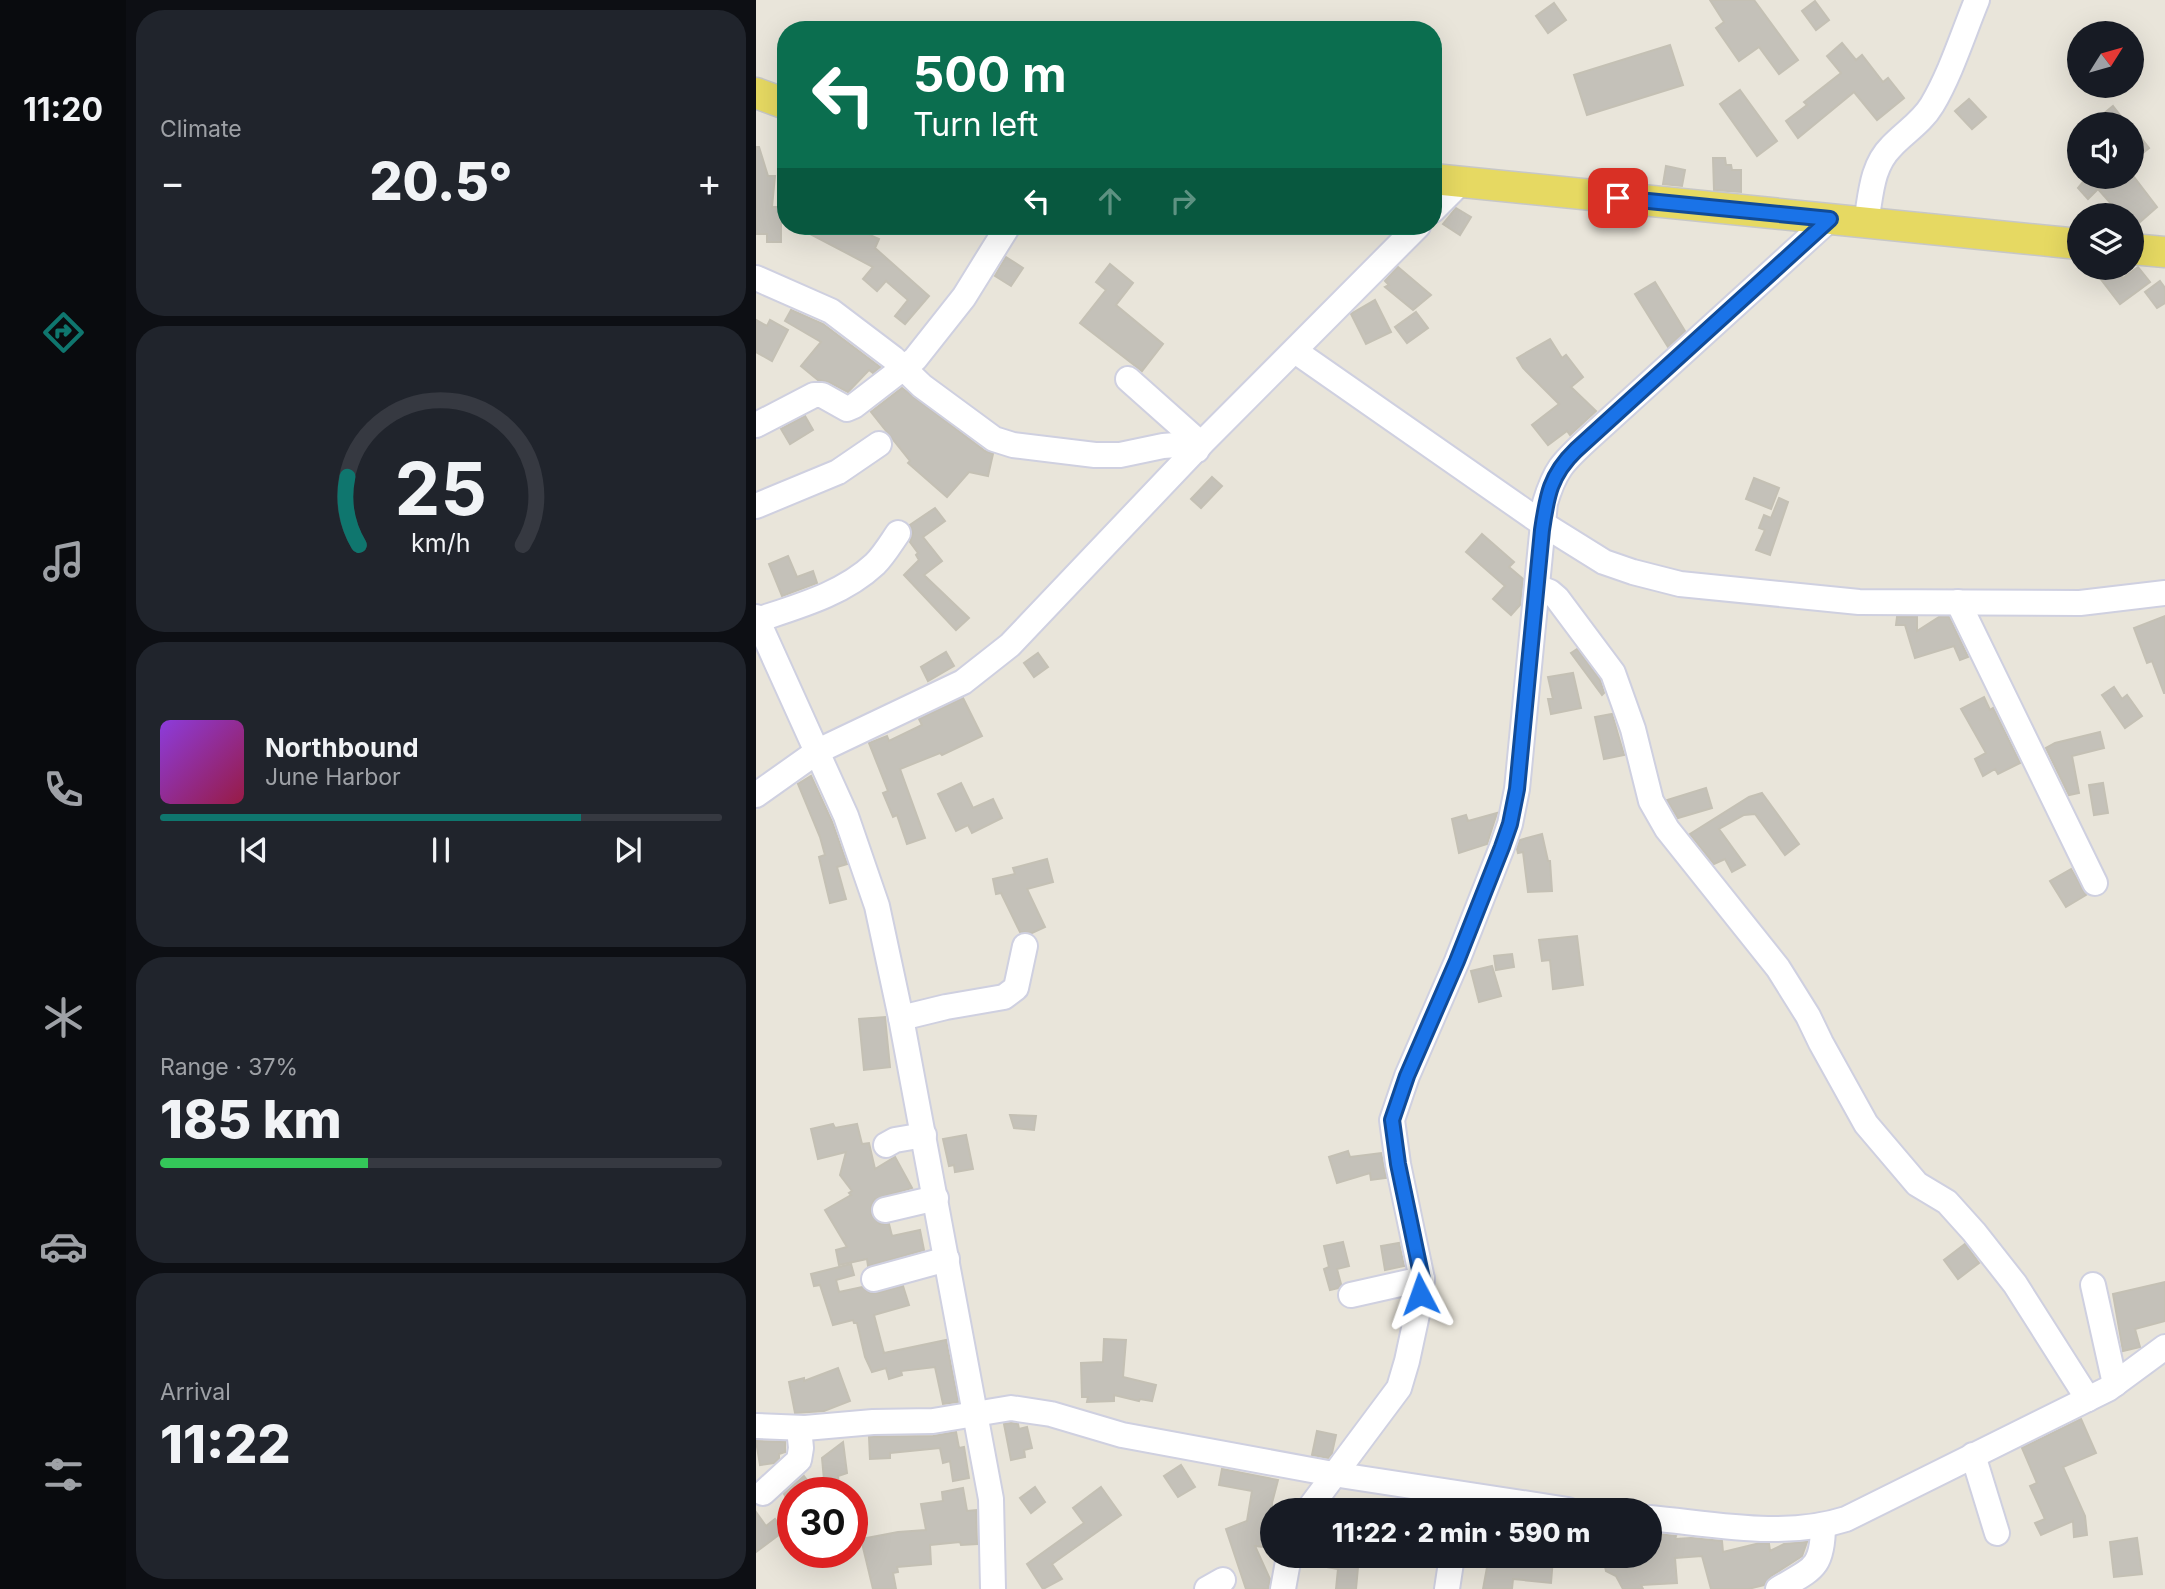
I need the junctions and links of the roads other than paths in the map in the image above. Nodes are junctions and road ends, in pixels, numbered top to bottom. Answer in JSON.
{"nodes":[{"id":1,"x":1977,"y":0,"type":"edge"},
{"id":2,"x":756,"y":93,"type":"edge"},
{"id":3,"x":777,"y":101,"type":"edge"},
{"id":4,"x":1447,"y":180,"type":"edge"},
{"id":5,"x":1830,"y":219,"type":"junction"},
{"id":6,"x":1866,"y":222,"type":"junction"},
{"id":7,"x":1002,"y":235,"type":"edge"},
{"id":8,"x":1410,"y":235,"type":"edge"},
{"id":9,"x":2067,"y":243,"type":"edge"},
{"id":10,"x":2144,"y":250,"type":"edge"},
{"id":11,"x":2165,"y":252,"type":"edge"},
{"id":12,"x":756,"y":278,"type":"edge"},
{"id":13,"x":1295,"y":351,"type":"junction"},
{"id":14,"x":903,"y":368,"type":"junction"},
{"id":15,"x":1128,"y":379,"type":"dead end"},
{"id":16,"x":756,"y":425,"type":"edge"},
{"id":17,"x":879,"y":444,"type":"dead end"},
{"id":18,"x":1199,"y":447,"type":"junction"},
{"id":19,"x":756,"y":506,"type":"edge"},
{"id":20,"x":1543,"y":524,"type":"junction"},
{"id":21,"x":898,"y":533,"type":"dead end"},
{"id":22,"x":1536,"y":587,"type":"junction"},
{"id":23,"x":2165,"y":593,"type":"edge"},
{"id":24,"x":1958,"y":602,"type":"junction"},
{"id":25,"x":757,"y":619,"type":"edge"},
{"id":26,"x":818,"y":751,"type":"junction"},
{"id":27,"x":756,"y":795,"type":"edge"},
{"id":28,"x":2095,"y":883,"type":"dead end"},
{"id":29,"x":1025,"y":946,"type":"dead end"},
{"id":30,"x":901,"y":1018,"type":"junction"},
{"id":31,"x":924,"y":1135,"type":"junction"},
{"id":32,"x":886,"y":1145,"type":"dead end"},
{"id":33,"x":936,"y":1198,"type":"junction"},
{"id":34,"x":885,"y":1210,"type":"dead end"},
{"id":35,"x":947,"y":1259,"type":"junction"},
{"id":36,"x":874,"y":1279,"type":"dead end"},
{"id":37,"x":1422,"y":1279,"type":"junction"},
{"id":38,"x":2093,"y":1285,"type":"dead end"},
{"id":39,"x":1351,"y":1294,"type":"dead end"},
{"id":40,"x":2165,"y":1347,"type":"edge"},
{"id":41,"x":2115,"y":1384,"type":"junction"},
{"id":42,"x":2088,"y":1399,"type":"junction"},
{"id":43,"x":975,"y":1412,"type":"junction"},
{"id":44,"x":756,"y":1426,"type":"edge"},
{"id":45,"x":799,"y":1428,"type":"junction"},
{"id":46,"x":1973,"y":1455,"type":"junction"},
{"id":47,"x":1333,"y":1474,"type":"junction"},
{"id":48,"x":763,"y":1493,"type":"dead end"},
{"id":49,"x":1316,"y":1498,"type":"edge"},
{"id":50,"x":1444,"y":1498,"type":"edge"},
{"id":51,"x":1662,"y":1519,"type":"edge"},
{"id":52,"x":1823,"y":1525,"type":"junction"},
{"id":53,"x":1997,"y":1533,"type":"dead end"},
{"id":54,"x":1287,"y":1568,"type":"edge"},
{"id":55,"x":1450,"y":1568,"type":"edge"},
{"id":56,"x":993,"y":1589,"type":"edge"},
{"id":57,"x":1283,"y":1589,"type":"edge"},
{"id":58,"x":1447,"y":1589,"type":"edge"},
{"id":59,"x":1778,"y":1589,"type":"edge"}],
"edges":[{"from":1,"to":6,"type":"street"},
{"from":2,"to":3,"type":"main road"},
{"from":4,"to":5,"type":"main road"},
{"from":5,"to":6,"type":"main road"},
{"from":5,"to":20,"type":"street"},
{"from":6,"to":9,"type":"main road"},
{"from":7,"to":14,"type":"street"},
{"from":8,"to":13,"type":"street"},
{"from":10,"to":11,"type":"main road"},
{"from":12,"to":14,"type":"street"},
{"from":13,"to":18,"type":"street"},
{"from":13,"to":20,"type":"street"},
{"from":14,"to":16,"type":"street"},
{"from":14,"to":18,"type":"street"},
{"from":15,"to":18,"type":"street"},
{"from":17,"to":19,"type":"street"},
{"from":18,"to":26,"type":"street"},
{"from":20,"to":22,"type":"street"},
{"from":20,"to":24,"type":"street"},
{"from":21,"to":25,"type":"street"},
{"from":22,"to":37,"type":"street"},
{"from":22,"to":42,"type":"street"},
{"from":23,"to":24,"type":"street"},
{"from":24,"to":28,"type":"street"},
{"from":25,"to":26,"type":"street"},
{"from":26,"to":27,"type":"street"},
{"from":26,"to":30,"type":"street"},
{"from":29,"to":30,"type":"street"},
{"from":30,"to":31,"type":"street"},
{"from":31,"to":32,"type":"street"},
{"from":31,"to":33,"type":"street"},
{"from":33,"to":34,"type":"street"},
{"from":33,"to":35,"type":"street"},
{"from":35,"to":36,"type":"street"},
{"from":35,"to":43,"type":"street"},
{"from":37,"to":39,"type":"street"},
{"from":37,"to":47,"type":"street"},
{"from":38,"to":41,"type":"street"},
{"from":40,"to":41,"type":"street"},
{"from":41,"to":42,"type":"street"},
{"from":42,"to":46,"type":"street"},
{"from":43,"to":45,"type":"street"},
{"from":43,"to":47,"type":"street"},
{"from":43,"to":56,"type":"street"},
{"from":44,"to":45,"type":"street"},
{"from":45,"to":48,"type":"street"},
{"from":46,"to":52,"type":"street"},
{"from":46,"to":53,"type":"street"},
{"from":47,"to":49,"type":"street"},
{"from":47,"to":50,"type":"street"},
{"from":51,"to":52,"type":"street"},
{"from":52,"to":59,"type":"street"},
{"from":54,"to":57,"type":"street"},
{"from":55,"to":58,"type":"street"}]}
